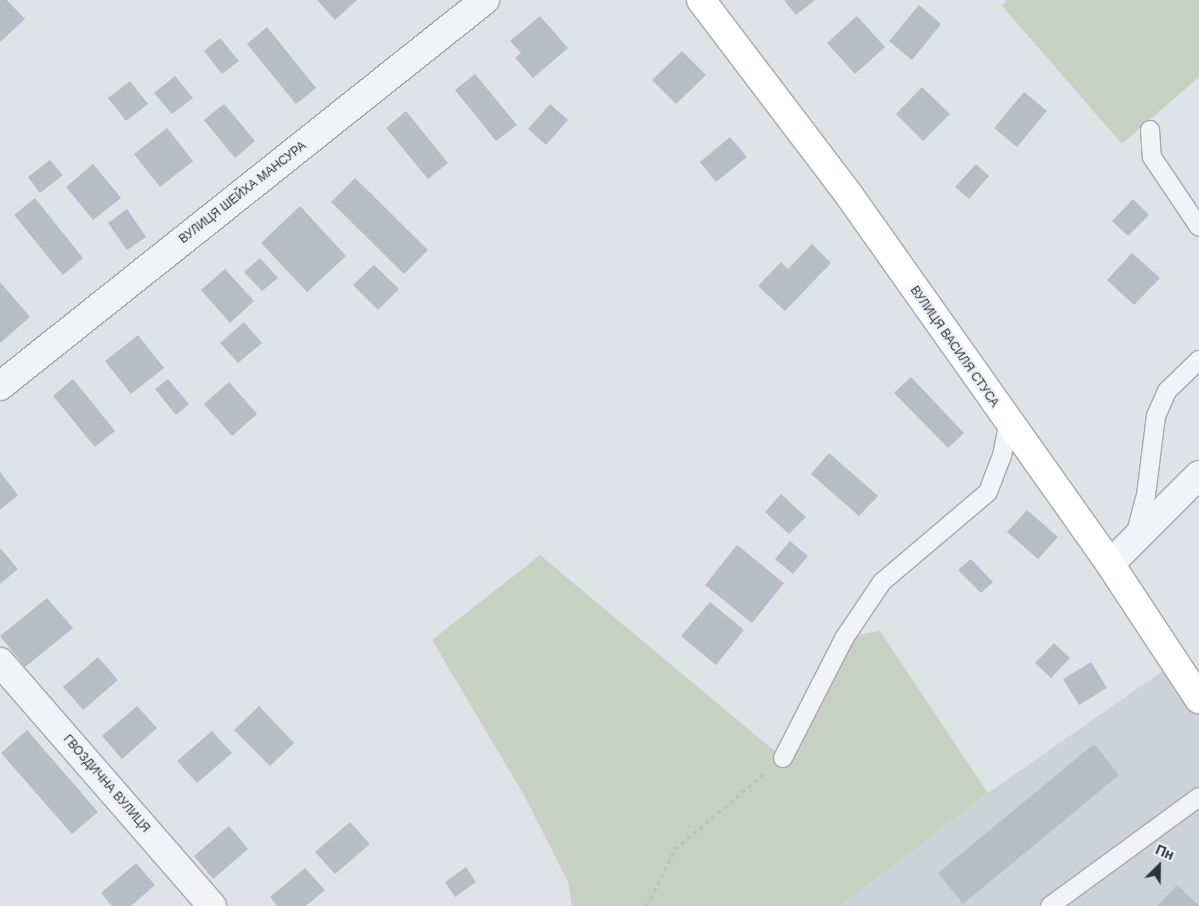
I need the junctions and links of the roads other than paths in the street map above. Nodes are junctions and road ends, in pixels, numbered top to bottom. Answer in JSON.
{"nodes":[{"id":1,"x":485,"y":0,"type":"edge"},
{"id":2,"x":701,"y":0,"type":"edge"},
{"id":3,"x":1150,"y":130,"type":"dead end"},
{"id":4,"x":1199,"y":227,"type":"edge"},
{"id":5,"x":1199,"y":360,"type":"edge"},
{"id":6,"x":0,"y":386,"type":"edge"},
{"id":7,"x":1008,"y":424,"type":"junction"},
{"id":8,"x":1199,"y":475,"type":"edge"},
{"id":9,"x":1132,"y":544,"type":"junction"},
{"id":10,"x":1110,"y":564,"type":"junction"},
{"id":11,"x":0,"y":662,"type":"edge"},
{"id":12,"x":1199,"y":699,"type":"edge"},
{"id":13,"x":783,"y":758,"type":"road end"},
{"id":14,"x":1199,"y":797,"type":"edge"},
{"id":15,"x":212,"y":906,"type":"edge"},
{"id":16,"x":1050,"y":906,"type":"edge"}],
"edges":[{"from":1,"to":6,"type":"street","name":"ВУЛИЦЯ ШЕЙХА МАНСУРА"},
{"from":2,"to":7,"type":"main road","name":"ВУЛИЦЯ ВАСИЛЯ СТУСА"},
{"from":3,"to":4,"type":"lane"},
{"from":5,"to":9,"type":"lane"},
{"from":7,"to":10,"type":"main road","name":"ВУЛИЦЯ ВАСИЛЯ СТУСА"},
{"from":7,"to":13,"type":"lane"},
{"from":8,"to":9,"type":"street"},
{"from":9,"to":10,"type":"street"},
{"from":10,"to":12,"type":"main road","name":"ВУЛИЦЯ ВАСИЛЯ СТУСА"},
{"from":11,"to":15,"type":"street","name":"ГВОЗДИЧНА ВУЛИЦЯ"},
{"from":14,"to":16,"type":"lane"}]}
